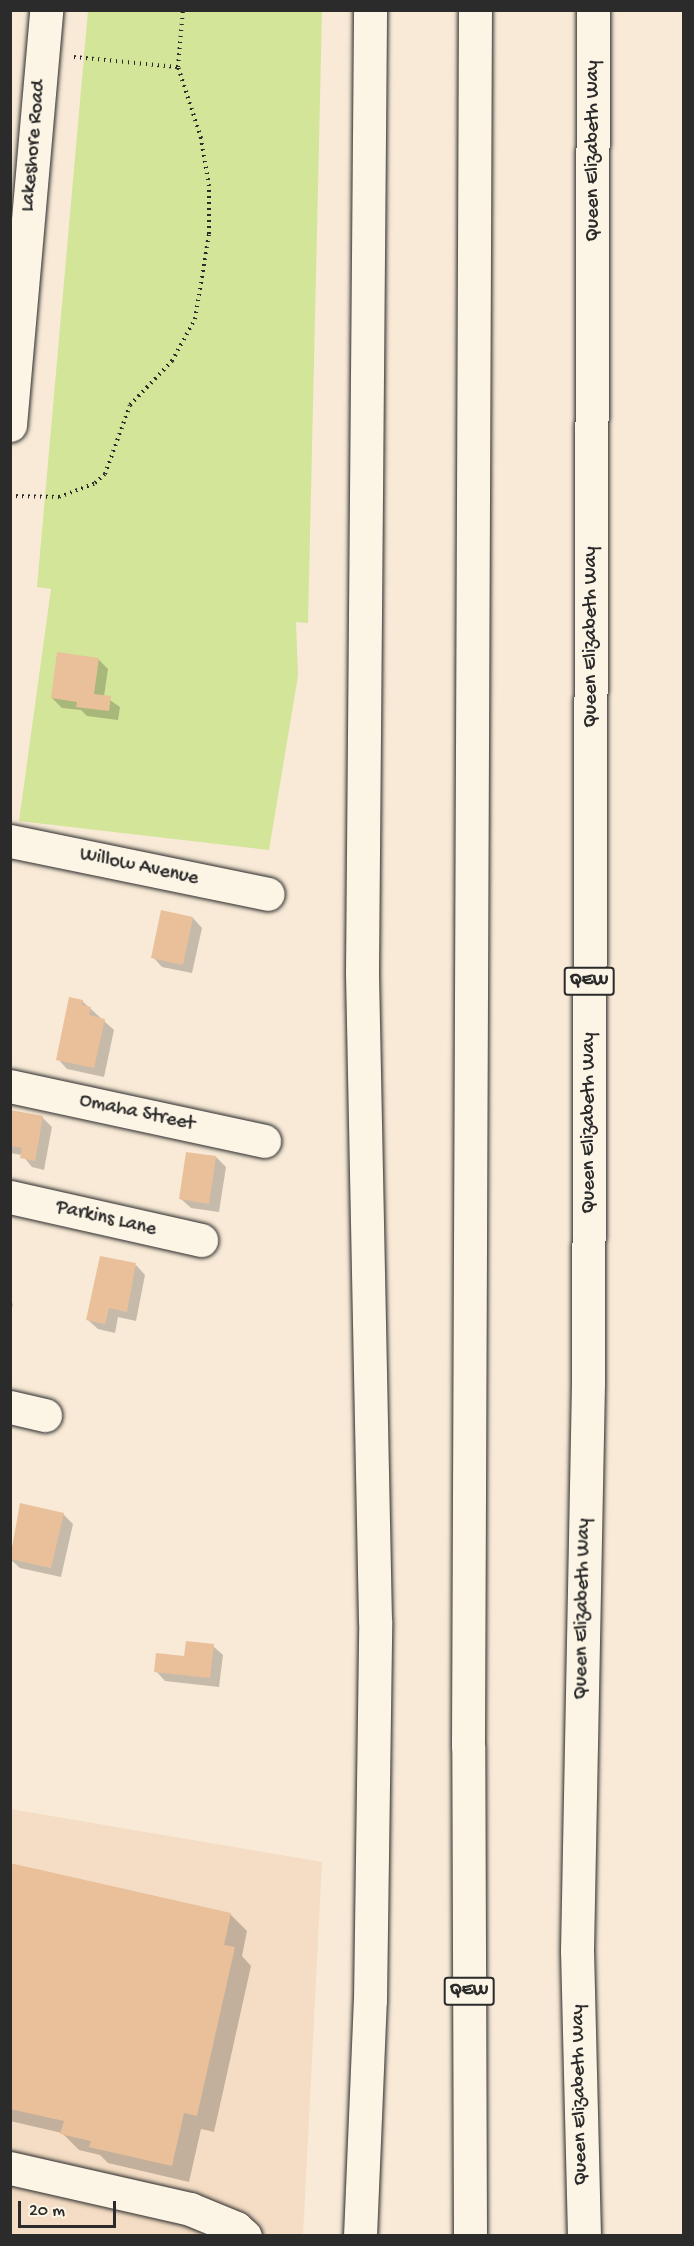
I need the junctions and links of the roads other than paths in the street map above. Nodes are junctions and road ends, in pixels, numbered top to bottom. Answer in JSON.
{"nodes":[{"id":1,"x":46,"y":10,"type":"edge"},
{"id":2,"x":370,"y":10,"type":"edge"},
{"id":3,"x":475,"y":10,"type":"edge"},
{"id":4,"x":593,"y":10,"type":"edge"},
{"id":5,"x":10,"y":425,"type":"edge"},
{"id":6,"x":10,"y":841,"type":"edge"},
{"id":7,"x":268,"y":894,"type":"dead end"},
{"id":8,"x":10,"y":1086,"type":"edge"},
{"id":9,"x":264,"y":1141,"type":"dead end"},
{"id":10,"x":10,"y":1197,"type":"edge"},
{"id":11,"x":201,"y":1240,"type":"dead end"},
{"id":12,"x":10,"y":1407,"type":"edge"},
{"id":13,"x":45,"y":1415,"type":"dead end"},
{"id":14,"x":10,"y":2168,"type":"edge"},
{"id":15,"x":245,"y":2235,"type":"edge"},
{"id":16,"x":360,"y":2235,"type":"edge"},
{"id":17,"x":470,"y":2235,"type":"edge"},
{"id":18,"x":584,"y":2235,"type":"edge"}],
"edges":[{"from":1,"to":5,"type":"main road","name":"Lakeshore Road"},
{"from":2,"to":16,"type":"main road"},
{"from":3,"to":17,"type":"main road","number":"QEW"},
{"from":4,"to":18,"type":"main road","name":"Queen Elizabeth Way","number":"QEW"},
{"from":6,"to":7,"type":"main road","name":"Willow Avenue"},
{"from":8,"to":9,"type":"main road","name":"Omaha Street"},
{"from":10,"to":11,"type":"main road","name":"Parkins Lane"},
{"from":12,"to":13,"type":"main road"},
{"from":14,"to":15,"type":"main road"}]}
